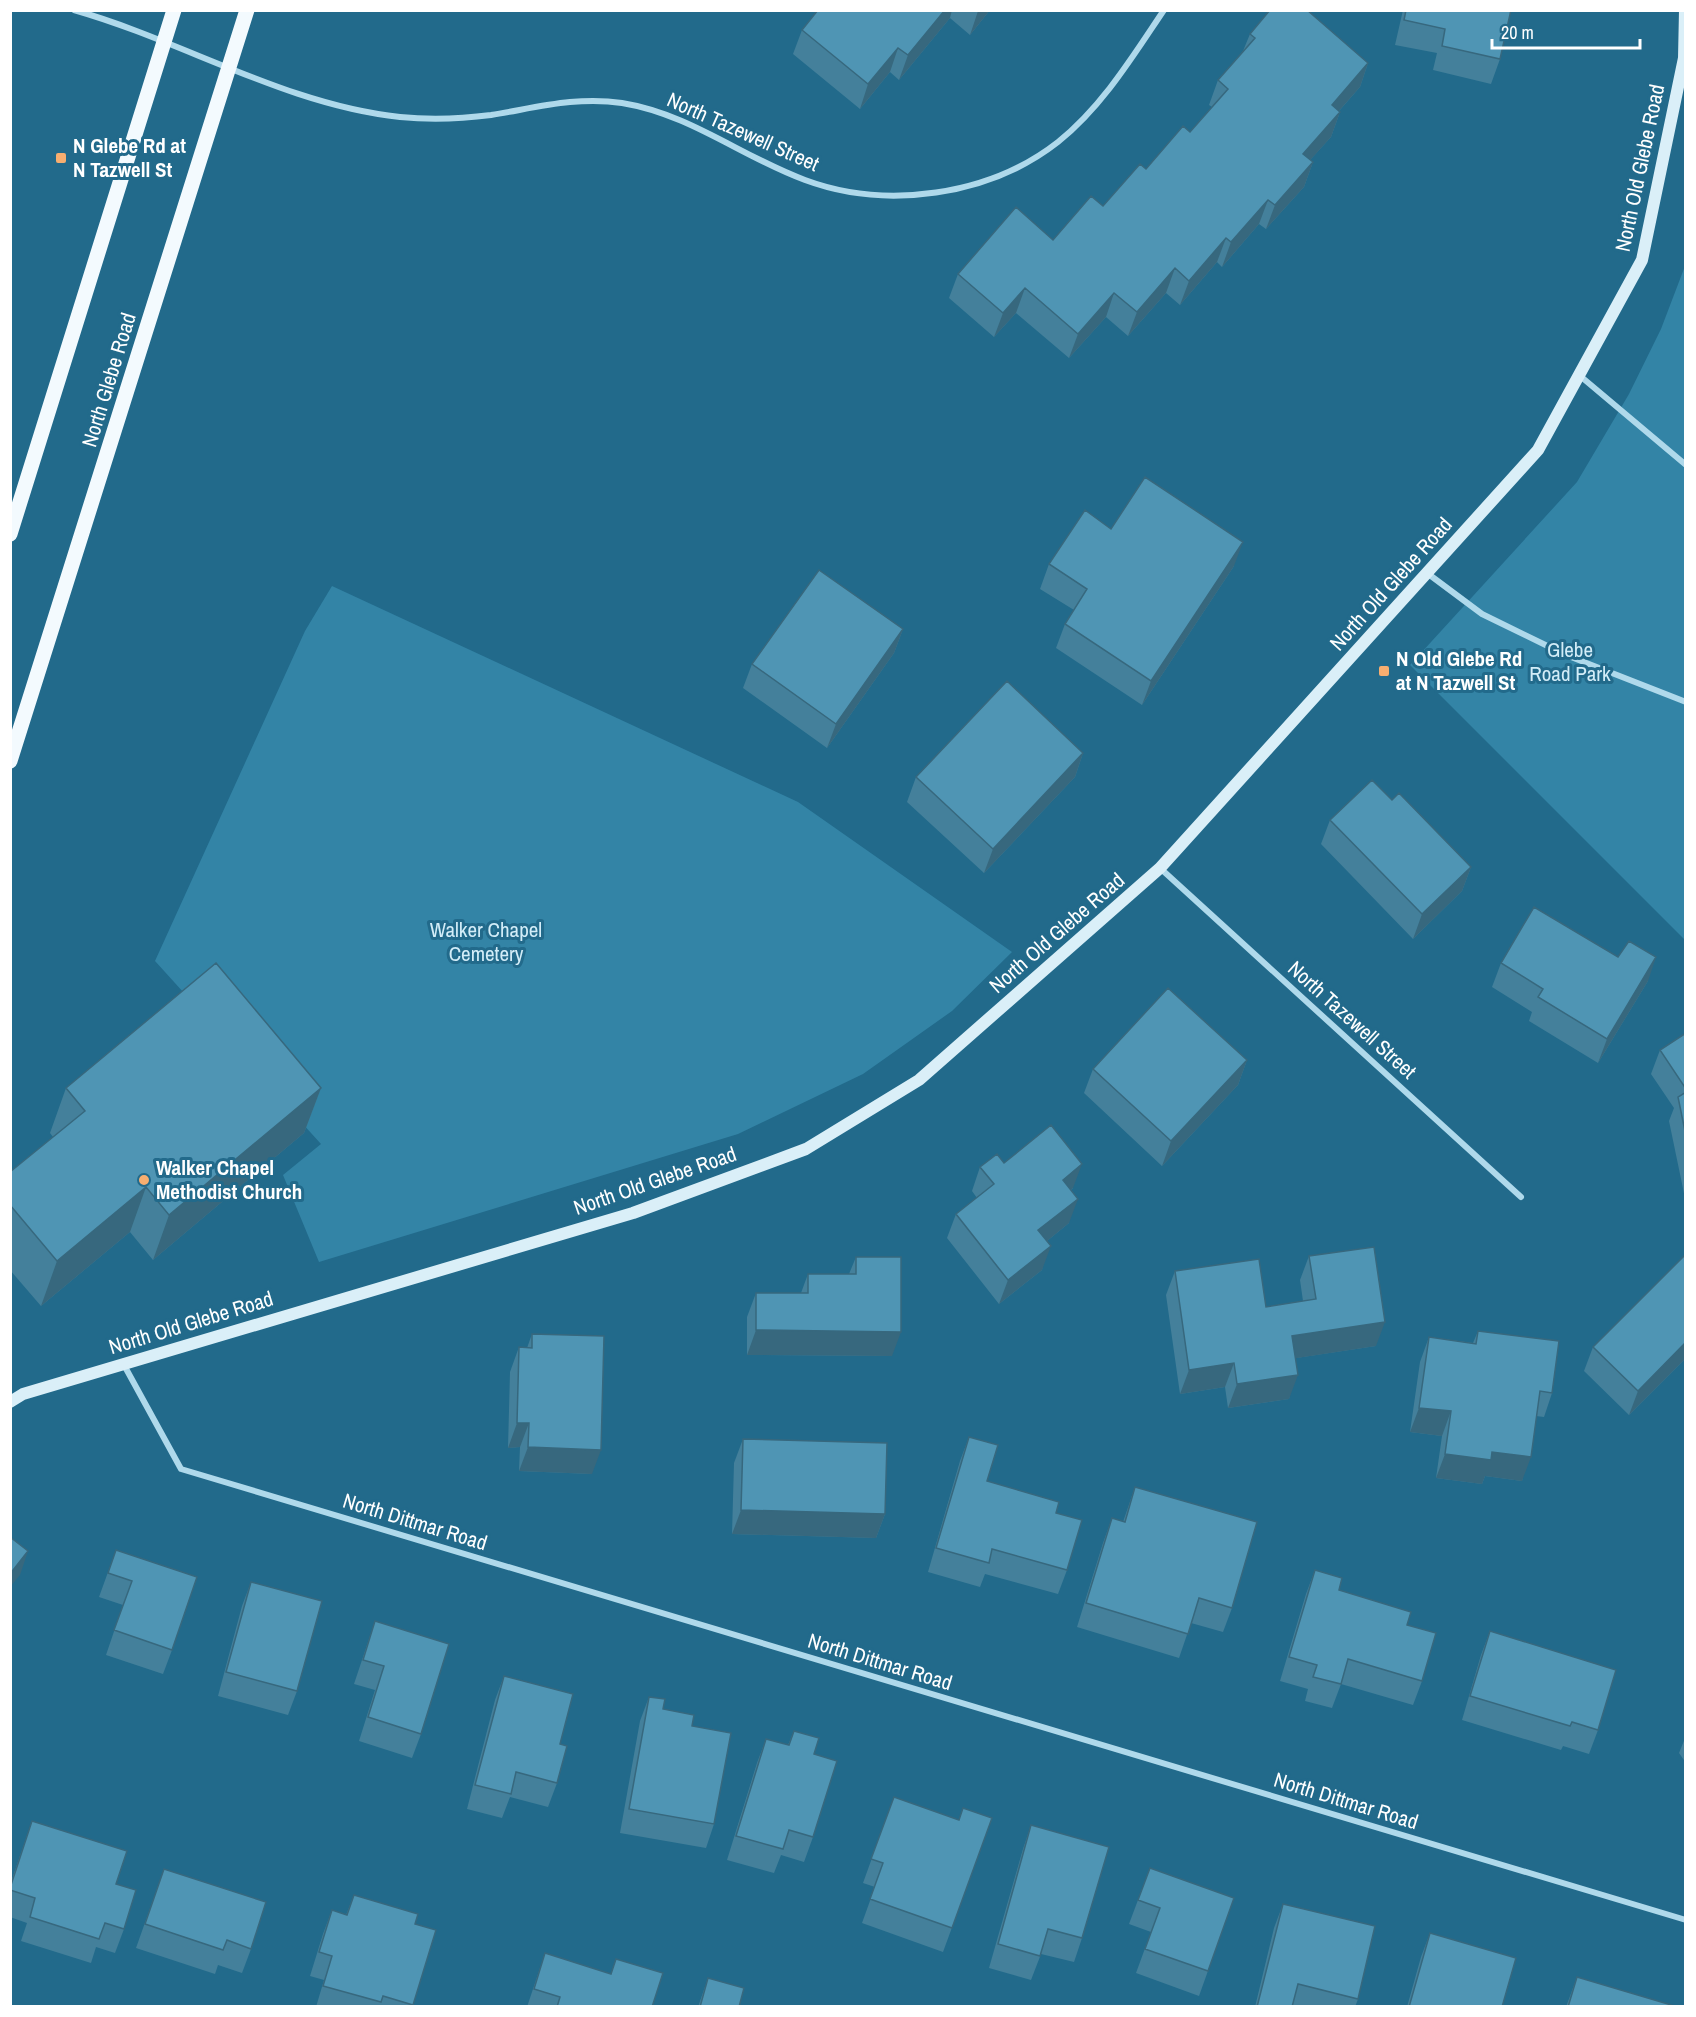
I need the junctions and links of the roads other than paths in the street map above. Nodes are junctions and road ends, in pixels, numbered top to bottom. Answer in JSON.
{"nodes":[{"id":1,"x":74,"y":10,"type":"edge"},
{"id":2,"x":174,"y":10,"type":"edge"},
{"id":3,"x":247,"y":10,"type":"edge"},
{"id":4,"x":1164,"y":10,"type":"edge"},
{"id":5,"x":1685,"y":10,"type":"edge"},
{"id":6,"x":164,"y":43,"type":"junction"},
{"id":7,"x":229,"y":67,"type":"junction"},
{"id":8,"x":1579,"y":375,"type":"junction"},
{"id":9,"x":1686,"y":465,"type":"edge"},
{"id":10,"x":10,"y":534,"type":"edge"},
{"id":11,"x":1426,"y":572,"type":"junction"},
{"id":12,"x":1686,"y":702,"type":"edge"},
{"id":13,"x":10,"y":761,"type":"edge"},
{"id":14,"x":1160,"y":868,"type":"junction"},
{"id":15,"x":1521,"y":1197,"type":"dead end"},
{"id":16,"x":124,"y":1364,"type":"junction"},
{"id":17,"x":16,"y":1394,"type":"edge"},
{"id":18,"x":10,"y":1402,"type":"edge"},
{"id":19,"x":1686,"y":1920,"type":"edge"}],
"edges":[{"from":1,"to":6,"type":"street","name":"North Tazewell Street"},
{"from":2,"to":6,"type":"main road"},
{"from":3,"to":7,"type":"main road","name":"North Glebe Road"},
{"from":4,"to":7,"type":"street","name":"North Tazewell Street"},
{"from":5,"to":8,"type":"street","name":"North Old Glebe Road"},
{"from":6,"to":7,"type":"street","name":"North Tazewell Street"},
{"from":6,"to":10,"type":"main road"},
{"from":7,"to":13,"type":"main road","name":"North Glebe Road"},
{"from":8,"to":9,"type":"street"},
{"from":8,"to":11,"type":"street","name":"North Old Glebe Road"},
{"from":11,"to":12,"type":"street"},
{"from":11,"to":14,"type":"street","name":"North Old Glebe Road"},
{"from":14,"to":15,"type":"street","name":"North Tazewell Street"},
{"from":14,"to":16,"type":"street","name":"North Old Glebe Road"},
{"from":16,"to":17,"type":"street","name":"North Old Glebe Road"},
{"from":16,"to":19,"type":"street","name":"North Dittmar Road"},
{"from":17,"to":18,"type":"street","name":"North Old Glebe Road"}]}
